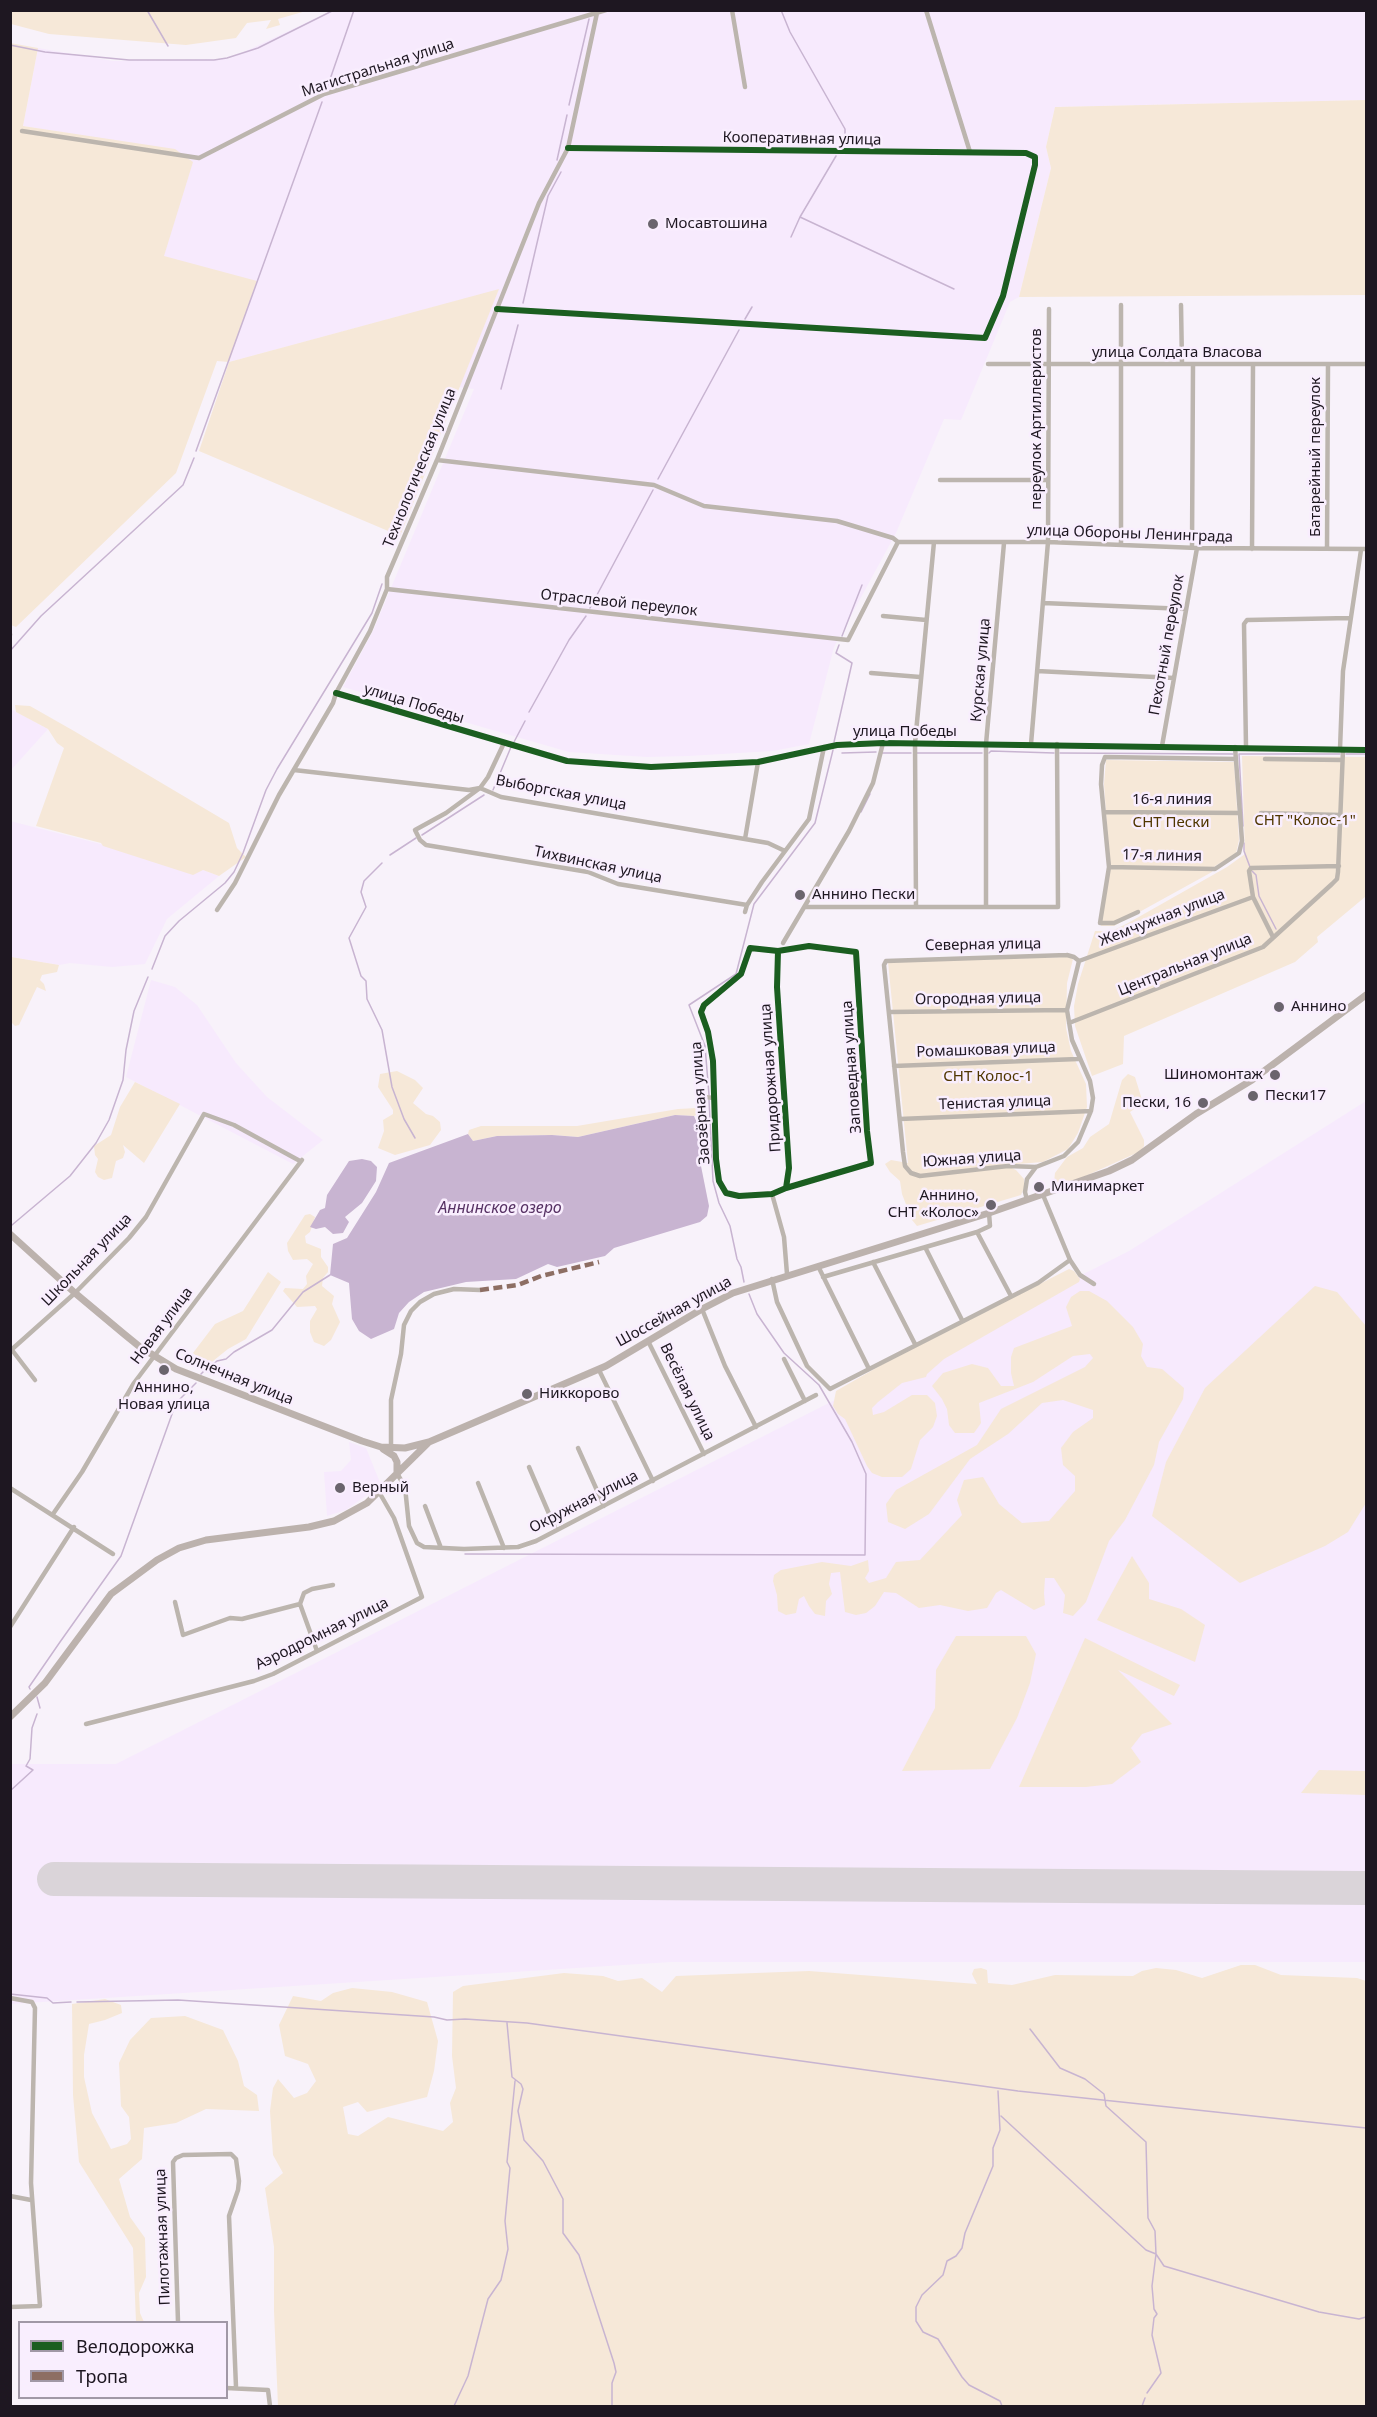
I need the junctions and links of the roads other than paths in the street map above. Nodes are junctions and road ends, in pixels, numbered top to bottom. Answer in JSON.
{"nodes":[{"id":1,"x":606,"y":10,"type":"edge"},
{"id":2,"x":732,"y":10,"type":"edge"},
{"id":3,"x":926,"y":10,"type":"edge"},
{"id":4,"x":597,"y":13,"type":"junction"},
{"id":5,"x":745,"y":87,"type":"dead end"},
{"id":6,"x":22,"y":131,"type":"dead end"},
{"id":7,"x":568,"y":148,"type":"junction"},
{"id":8,"x":970,"y":152,"type":"junction"},
{"id":9,"x":1121,"y":305,"type":"dead end"},
{"id":10,"x":1181,"y":305,"type":"dead end"},
{"id":11,"x":497,"y":309,"type":"junction"},
{"id":12,"x":1049,"y":309,"type":"dead end"},
{"id":13,"x":988,"y":364,"type":"dead end"},
{"id":14,"x":1182,"y":364,"type":"junction"},
{"id":15,"x":1193,"y":364,"type":"junction"},
{"id":16,"x":1253,"y":364,"type":"junction"},
{"id":17,"x":1328,"y":364,"type":"junction"},
{"id":18,"x":1366,"y":364,"type":"edge"},
{"id":19,"x":1049,"y":365,"type":"junction"},
{"id":20,"x":1120,"y":365,"type":"junction"},
{"id":21,"x":437,"y":460,"type":"junction"},
{"id":22,"x":940,"y":480,"type":"dead end"},
{"id":23,"x":1048,"y":480,"type":"junction"},
{"id":24,"x":898,"y":542,"type":"junction"},
{"id":25,"x":934,"y":542,"type":"junction"},
{"id":26,"x":1004,"y":543,"type":"junction"},
{"id":27,"x":1048,"y":543,"type":"junction"},
{"id":28,"x":1121,"y":545,"type":"junction"},
{"id":29,"x":1195,"y":548,"type":"junction"},
{"id":30,"x":1252,"y":549,"type":"junction"},
{"id":31,"x":1328,"y":549,"type":"junction"},
{"id":32,"x":1364,"y":549,"type":"edge"},
{"id":33,"x":387,"y":589,"type":"junction"},
{"id":34,"x":1043,"y":603,"type":"junction"},
{"id":35,"x":1186,"y":609,"type":"junction"},
{"id":36,"x":883,"y":616,"type":"dead end"},
{"id":37,"x":1350,"y":618,"type":"junction"},
{"id":38,"x":926,"y":620,"type":"junction"},
{"id":39,"x":1037,"y":671,"type":"junction"},
{"id":40,"x":871,"y":673,"type":"dead end"},
{"id":41,"x":920,"y":678,"type":"junction"},
{"id":42,"x":1173,"y":678,"type":"junction"},
{"id":43,"x":336,"y":693,"type":"junction"},
{"id":44,"x":504,"y":743,"type":"junction"},
{"id":45,"x":883,"y":743,"type":"junction"},
{"id":46,"x":915,"y":743,"type":"junction"},
{"id":47,"x":986,"y":744,"type":"junction"},
{"id":48,"x":1031,"y":744,"type":"junction"},
{"id":49,"x":1057,"y":744,"type":"junction"},
{"id":50,"x":1162,"y":746,"type":"junction"},
{"id":51,"x":825,"y":747,"type":"junction"},
{"id":52,"x":1235,"y":747,"type":"junction"},
{"id":53,"x":1246,"y":747,"type":"junction"},
{"id":54,"x":1342,"y":749,"type":"junction"},
{"id":55,"x":1366,"y":750,"type":"edge"},
{"id":56,"x":1236,"y":759,"type":"junction"},
{"id":57,"x":1265,"y":759,"type":"dead end"},
{"id":58,"x":1342,"y":760,"type":"junction"},
{"id":59,"x":758,"y":762,"type":"junction"},
{"id":60,"x":294,"y":770,"type":"junction"},
{"id":61,"x":480,"y":788,"type":"junction"},
{"id":62,"x":1105,"y":812,"type":"junction"},
{"id":63,"x":1240,"y":813,"type":"junction"},
{"id":64,"x":1261,"y":813,"type":"dead end"},
{"id":65,"x":1341,"y":815,"type":"junction"},
{"id":66,"x":745,"y":839,"type":"junction"},
{"id":67,"x":785,"y":851,"type":"junction"},
{"id":68,"x":1339,"y":866,"type":"junction"},
{"id":69,"x":1109,"y":867,"type":"junction"},
{"id":70,"x":1253,"y":897,"type":"junction"},
{"id":71,"x":747,"y":905,"type":"junction"},
{"id":72,"x":916,"y":906,"type":"junction"},
{"id":73,"x":806,"y":907,"type":"junction"},
{"id":74,"x":986,"y":907,"type":"junction"},
{"id":75,"x":217,"y":910,"type":"dead end"},
{"id":76,"x":745,"y":912,"type":"dead end"},
{"id":77,"x":1138,"y":912,"type":"dead end"},
{"id":78,"x":1273,"y":937,"type":"junction"},
{"id":79,"x":783,"y":943,"type":"dead end"},
{"id":80,"x":778,"y":951,"type":"junction"},
{"id":81,"x":1079,"y":961,"type":"junction"},
{"id":82,"x":1366,"y":995,"type":"edge"},
{"id":83,"x":1067,"y":1010,"type":"junction"},
{"id":84,"x":889,"y":1012,"type":"junction"},
{"id":85,"x":1069,"y":1023,"type":"junction"},
{"id":86,"x":1078,"y":1059,"type":"junction"},
{"id":87,"x":894,"y":1066,"type":"junction"},
{"id":88,"x":705,"y":1097,"type":"dead end"},
{"id":89,"x":713,"y":1099,"type":"junction"},
{"id":90,"x":1091,"y":1111,"type":"junction"},
{"id":91,"x":900,"y":1119,"type":"junction"},
{"id":92,"x":301,"y":1161,"type":"joint"},
{"id":93,"x":1035,"y":1167,"type":"junction"},
{"id":94,"x":786,"y":1188,"type":"junction"},
{"id":95,"x":772,"y":1194,"type":"junction"},
{"id":96,"x":1043,"y":1195,"type":"junction"},
{"id":97,"x":1027,"y":1200,"type":"junction"},
{"id":98,"x":988,"y":1213,"type":"junction"},
{"id":99,"x":977,"y":1232,"type":"junction"},
{"id":100,"x":10,"y":1234,"type":"edge"},
{"id":101,"x":925,"y":1247,"type":"junction"},
{"id":102,"x":1070,"y":1260,"type":"junction"},
{"id":103,"x":873,"y":1262,"type":"junction"},
{"id":104,"x":818,"y":1264,"type":"junction"},
{"id":105,"x":787,"y":1274,"type":"junction"},
{"id":106,"x":823,"y":1277,"type":"junction"},
{"id":107,"x":772,"y":1279,"type":"junction"},
{"id":108,"x":1094,"y":1284,"type":"dead end"},
{"id":109,"x":480,"y":1290,"type":"dead end"},
{"id":110,"x":75,"y":1293,"type":"junction"},
{"id":111,"x":1011,"y":1296,"type":"junction"},
{"id":112,"x":702,"y":1309,"type":"junction"},
{"id":113,"x":962,"y":1320,"type":"junction"},
{"id":114,"x":648,"y":1341,"type":"junction"},
{"id":115,"x":915,"y":1344,"type":"junction"},
{"id":116,"x":11,"y":1350,"type":"edge"},
{"id":117,"x":155,"y":1357,"type":"junction"},
{"id":118,"x":784,"y":1359,"type":"dead end"},
{"id":119,"x":869,"y":1369,"type":"junction"},
{"id":120,"x":599,"y":1370,"type":"junction"},
{"id":121,"x":35,"y":1380,"type":"dead end"},
{"id":122,"x":816,"y":1395,"type":"dead end"},
{"id":123,"x":805,"y":1401,"type":"junction"},
{"id":124,"x":756,"y":1427,"type":"junction"},
{"id":125,"x":429,"y":1442,"type":"junction"},
{"id":126,"x":381,"y":1447,"type":"junction"},
{"id":127,"x":578,"y":1448,"type":"dead end"},
{"id":128,"x":391,"y":1449,"type":"junction"},
{"id":129,"x":704,"y":1454,"type":"junction"},
{"id":130,"x":529,"y":1467,"type":"dead end"},
{"id":131,"x":397,"y":1475,"type":"junction"},
{"id":132,"x":653,"y":1481,"type":"junction"},
{"id":133,"x":478,"y":1484,"type":"dead end"},
{"id":134,"x":10,"y":1488,"type":"edge"},
{"id":135,"x":379,"y":1492,"type":"junction"},
{"id":136,"x":425,"y":1506,"type":"dead end"},
{"id":137,"x":604,"y":1506,"type":"junction"},
{"id":138,"x":53,"y":1514,"type":"junction"},
{"id":139,"x":74,"y":1527,"type":"junction"},
{"id":140,"x":556,"y":1530,"type":"junction"},
{"id":141,"x":441,"y":1548,"type":"junction"},
{"id":142,"x":504,"y":1548,"type":"junction"},
{"id":143,"x":113,"y":1554,"type":"dead end"},
{"id":144,"x":333,"y":1584,"type":"dead end"},
{"id":145,"x":175,"y":1602,"type":"dead end"},
{"id":146,"x":300,"y":1604,"type":"junction"},
{"id":147,"x":10,"y":1627,"type":"edge"},
{"id":148,"x":317,"y":1651,"type":"junction"},
{"id":149,"x":10,"y":1717,"type":"edge"},
{"id":150,"x":86,"y":1724,"type":"dead end"},
{"id":151,"x":10,"y":1998,"type":"edge"},
{"id":152,"x":10,"y":2196,"type":"edge"},
{"id":153,"x":31,"y":2200,"type":"junction"},
{"id":154,"x":10,"y":2307,"type":"edge"},
{"id":155,"x":178,"y":2321,"type":"edge"},
{"id":156,"x":236,"y":2387,"type":"junction"},
{"id":157,"x":228,"y":2388,"type":"edge"},
{"id":158,"x":270,"y":2406,"type":"edge"}],
"edges":[{"from":1,"to":4,"type":"street","name":"Магистральная улица"},
{"from":2,"to":5,"type":"street"},
{"from":3,"to":8,"type":"street"},
{"from":4,"to":6,"type":"street","name":"Магистральная улица"},
{"from":4,"to":7,"type":"street","name":"Технологическая улица"},
{"from":7,"to":8,"type":"street","name":"Кооперативная улица"},
{"from":7,"to":11,"type":"street","name":"Технологическая улица"},
{"from":8,"to":11,"type":"street","name":"Кооперативная улица"},
{"from":9,"to":20,"type":"street"},
{"from":10,"to":14,"type":"street"},
{"from":11,"to":21,"type":"street","name":"Технологическая улица"},
{"from":12,"to":19,"type":"street","name":"переулок Артиллеристов"},
{"from":13,"to":19,"type":"street","name":"улица Солдата Власова"},
{"from":14,"to":15,"type":"street","name":"улица Солдата Власова"},
{"from":14,"to":20,"type":"street","name":"улица Солдата Власова"},
{"from":15,"to":16,"type":"street","name":"улица Солдата Власова"},
{"from":15,"to":29,"type":"street","name":"Пехотный переулок"},
{"from":16,"to":17,"type":"street","name":"улица Солдата Власова"},
{"from":16,"to":30,"type":"street"},
{"from":17,"to":18,"type":"street","name":"улица Солдата Власова"},
{"from":17,"to":31,"type":"street","name":"Батарейный переулок"},
{"from":19,"to":20,"type":"street","name":"улица Солдата Власова"},
{"from":19,"to":23,"type":"street","name":"переулок Артиллеристов"},
{"from":20,"to":28,"type":"street"},
{"from":21,"to":24,"type":"street"},
{"from":21,"to":33,"type":"street","name":"Технологическая улица"},
{"from":22,"to":23,"type":"street"},
{"from":23,"to":27,"type":"street","name":"переулок Артиллеристов"},
{"from":24,"to":25,"type":"street","name":"улица Обороны Ленинграда"},
{"from":24,"to":33,"type":"street","name":"Отраслевой переулок"},
{"from":25,"to":26,"type":"street","name":"улица Обороны Ленинграда"},
{"from":25,"to":38,"type":"street"},
{"from":26,"to":27,"type":"street","name":"улица Обороны Ленинграда"},
{"from":26,"to":47,"type":"street","name":"Курская улица"},
{"from":27,"to":28,"type":"street","name":"улица Обороны Ленинграда"},
{"from":27,"to":34,"type":"street","name":"переулок Артиллеристов"},
{"from":28,"to":29,"type":"street","name":"улица Обороны Ленинграда"},
{"from":29,"to":30,"type":"street","name":"улица Обороны Ленинграда"},
{"from":29,"to":35,"type":"street","name":"Пехотный переулок"},
{"from":30,"to":31,"type":"street","name":"улица Обороны Ленинграда"},
{"from":31,"to":32,"type":"street","name":"улица Обороны Ленинграда"},
{"from":32,"to":37,"type":"street","name":"Центральная улица"},
{"from":33,"to":43,"type":"street","name":"Технологическая улица"},
{"from":34,"to":35,"type":"street"},
{"from":34,"to":39,"type":"street","name":"переулок Артиллеристов"},
{"from":35,"to":42,"type":"street","name":"Пехотный переулок"},
{"from":36,"to":38,"type":"street"},
{"from":37,"to":53,"type":"street"},
{"from":37,"to":54,"type":"street","name":"Центральная улица"},
{"from":38,"to":41,"type":"street"},
{"from":39,"to":42,"type":"street"},
{"from":39,"to":48,"type":"street","name":"переулок Артиллеристов"},
{"from":40,"to":41,"type":"street"},
{"from":41,"to":46,"type":"street"},
{"from":42,"to":50,"type":"street","name":"Пехотный переулок"},
{"from":43,"to":44,"type":"street","name":"улица Победы"},
{"from":43,"to":60,"type":"street","name":"Технологическая улица"},
{"from":44,"to":59,"type":"street","name":"улица Победы"},
{"from":44,"to":61,"type":"street"},
{"from":45,"to":46,"type":"street","name":"улица Победы"},
{"from":45,"to":51,"type":"street","name":"улица Победы"},
{"from":45,"to":73,"type":"street","name":"улица Победы"},
{"from":46,"to":47,"type":"street","name":"улица Победы"},
{"from":46,"to":72,"type":"street"},
{"from":47,"to":48,"type":"street","name":"улица Победы"},
{"from":47,"to":74,"type":"street","name":"Курская улица"},
{"from":48,"to":49,"type":"street","name":"улица Победы"},
{"from":49,"to":50,"type":"street","name":"улица Победы"},
{"from":49,"to":74,"type":"street"},
{"from":50,"to":52,"type":"street","name":"улица Победы"},
{"from":51,"to":59,"type":"street","name":"улица Победы"},
{"from":51,"to":67,"type":"street"},
{"from":52,"to":53,"type":"street","name":"улица Победы"},
{"from":52,"to":56,"type":"street"},
{"from":53,"to":54,"type":"street","name":"улица Победы"},
{"from":54,"to":55,"type":"street","name":"улица Победы"},
{"from":54,"to":58,"type":"street","name":"Центральная улица"},
{"from":56,"to":62,"type":"street"},
{"from":56,"to":63,"type":"street"},
{"from":57,"to":58,"type":"street"},
{"from":58,"to":65,"type":"street","name":"Центральная улица"},
{"from":59,"to":66,"type":"street"},
{"from":60,"to":61,"type":"street","name":"Выборгская улица"},
{"from":60,"to":75,"type":"street","name":"Технологическая улица"},
{"from":61,"to":66,"type":"street","name":"Выборгская улица"},
{"from":61,"to":71,"type":"street","name":"Тихвинская улица"},
{"from":62,"to":63,"type":"street","name":"16-я линия"},
{"from":62,"to":69,"type":"street"},
{"from":63,"to":69,"type":"street","name":"17-я линия"},
{"from":64,"to":65,"type":"street"},
{"from":65,"to":68,"type":"street","name":"Центральная улица"},
{"from":66,"to":67,"type":"street","name":"Выборгская улица"},
{"from":67,"to":71,"type":"street"},
{"from":68,"to":70,"type":"street"},
{"from":68,"to":78,"type":"street","name":"Центральная улица"},
{"from":69,"to":77,"type":"street"},
{"from":70,"to":78,"type":"street"},
{"from":70,"to":81,"type":"street","name":"Жемчужная улица"},
{"from":71,"to":76,"type":"street"},
{"from":72,"to":73,"type":"street"},
{"from":72,"to":74,"type":"street"},
{"from":73,"to":79,"type":"street","name":"улица Победы"},
{"from":78,"to":85,"type":"street","name":"Центральная улица"},
{"from":80,"to":89,"type":"street","name":"Заозёрная улица"},
{"from":80,"to":94,"type":"street","name":"Придорожная улица"},
{"from":80,"to":94,"type":"street","name":"Заповедная улица"},
{"from":81,"to":83,"type":"street"},
{"from":81,"to":84,"type":"street","name":"Северная улица"},
{"from":82,"to":96,"type":"main road","name":"Шоссейная улица"},
{"from":83,"to":84,"type":"street","name":"Огородная улица"},
{"from":83,"to":85,"type":"street"},
{"from":84,"to":87,"type":"street"},
{"from":85,"to":86,"type":"street"},
{"from":86,"to":87,"type":"street","name":"Ромашковая улица"},
{"from":86,"to":90,"type":"street"},
{"from":87,"to":91,"type":"street"},
{"from":88,"to":89,"type":"street"},
{"from":89,"to":95,"type":"street","name":"Заозёрная улица"},
{"from":90,"to":91,"type":"street","name":"Тенистая улица"},
{"from":90,"to":93,"type":"street"},
{"from":91,"to":93,"type":"street","name":"Южная улица"},
{"from":92,"to":110,"type":"street","name":"Школьная улица"},
{"from":92,"to":117,"type":"street","name":"Новая улица"},
{"from":93,"to":97,"type":"street"},
{"from":94,"to":95,"type":"street"},
{"from":95,"to":105,"type":"street"},
{"from":96,"to":97,"type":"main road","name":"Шоссейная улица"},
{"from":96,"to":102,"type":"street"},
{"from":97,"to":98,"type":"main road","name":"Шоссейная улица"},
{"from":98,"to":99,"type":"street"},
{"from":98,"to":104,"type":"main road","name":"Шоссейная улица"},
{"from":99,"to":101,"type":"street"},
{"from":99,"to":111,"type":"street"},
{"from":100,"to":110,"type":"main road","name":"Солнечная улица"},
{"from":101,"to":103,"type":"street"},
{"from":101,"to":113,"type":"street"},
{"from":102,"to":108,"type":"street"},
{"from":102,"to":111,"type":"street"},
{"from":103,"to":106,"type":"street"},
{"from":103,"to":115,"type":"street"},
{"from":104,"to":105,"type":"main road","name":"Шоссейная улица"},
{"from":104,"to":106,"type":"street"},
{"from":105,"to":107,"type":"main road","name":"Шоссейная улица"},
{"from":106,"to":119,"type":"street"},
{"from":107,"to":112,"type":"main road","name":"Шоссейная улица"},
{"from":107,"to":119,"type":"street"},
{"from":109,"to":128,"type":"street"},
{"from":110,"to":116,"type":"street","name":"Школьная улица"},
{"from":110,"to":117,"type":"main road","name":"Солнечная улица"},
{"from":111,"to":113,"type":"street"},
{"from":112,"to":114,"type":"main road","name":"Шоссейная улица"},
{"from":112,"to":124,"type":"street"},
{"from":113,"to":115,"type":"street"},
{"from":114,"to":120,"type":"main road","name":"Шоссейная улица"},
{"from":114,"to":129,"type":"street","name":"Весёлая улица"},
{"from":115,"to":119,"type":"street"},
{"from":116,"to":121,"type":"street"},
{"from":117,"to":126,"type":"main road","name":"Солнечная улица"},
{"from":117,"to":138,"type":"street","name":"Новая улица"},
{"from":118,"to":123,"type":"street"},
{"from":120,"to":125,"type":"main road","name":"Шоссейная улица"},
{"from":120,"to":132,"type":"street"},
{"from":122,"to":123,"type":"street","name":"Окружная улица"},
{"from":123,"to":124,"type":"street","name":"Окружная улица"},
{"from":124,"to":129,"type":"street","name":"Окружная улица"},
{"from":125,"to":128,"type":"main road"},
{"from":125,"to":131,"type":"main road"},
{"from":126,"to":128,"type":"main road","name":"Солнечная улица"},
{"from":126,"to":131,"type":"main road"},
{"from":127,"to":137,"type":"street"},
{"from":129,"to":132,"type":"street","name":"Окружная улица"},
{"from":130,"to":140,"type":"street"},
{"from":131,"to":135,"type":"main road"},
{"from":131,"to":141,"type":"street","name":"Окружная улица"},
{"from":132,"to":137,"type":"street","name":"Окружная улица"},
{"from":133,"to":142,"type":"street"},
{"from":134,"to":138,"type":"street"},
{"from":135,"to":148,"type":"street","name":"Аэродромная улица"},
{"from":135,"to":149,"type":"main road"},
{"from":136,"to":141,"type":"street"},
{"from":137,"to":140,"type":"street","name":"Окружная улица"},
{"from":138,"to":139,"type":"street"},
{"from":139,"to":143,"type":"street"},
{"from":139,"to":147,"type":"street"},
{"from":140,"to":142,"type":"street","name":"Окружная улица"},
{"from":141,"to":142,"type":"street","name":"Окружная улица"},
{"from":144,"to":146,"type":"street"},
{"from":145,"to":146,"type":"street"},
{"from":146,"to":148,"type":"street"},
{"from":148,"to":150,"type":"street","name":"Аэродромная улица"},
{"from":151,"to":153,"type":"street"},
{"from":152,"to":153,"type":"street"},
{"from":153,"to":154,"type":"street"},
{"from":155,"to":156,"type":"street","name":"Пилотажная улица"},
{"from":156,"to":157,"type":"street"},
{"from":156,"to":158,"type":"street"}]}
